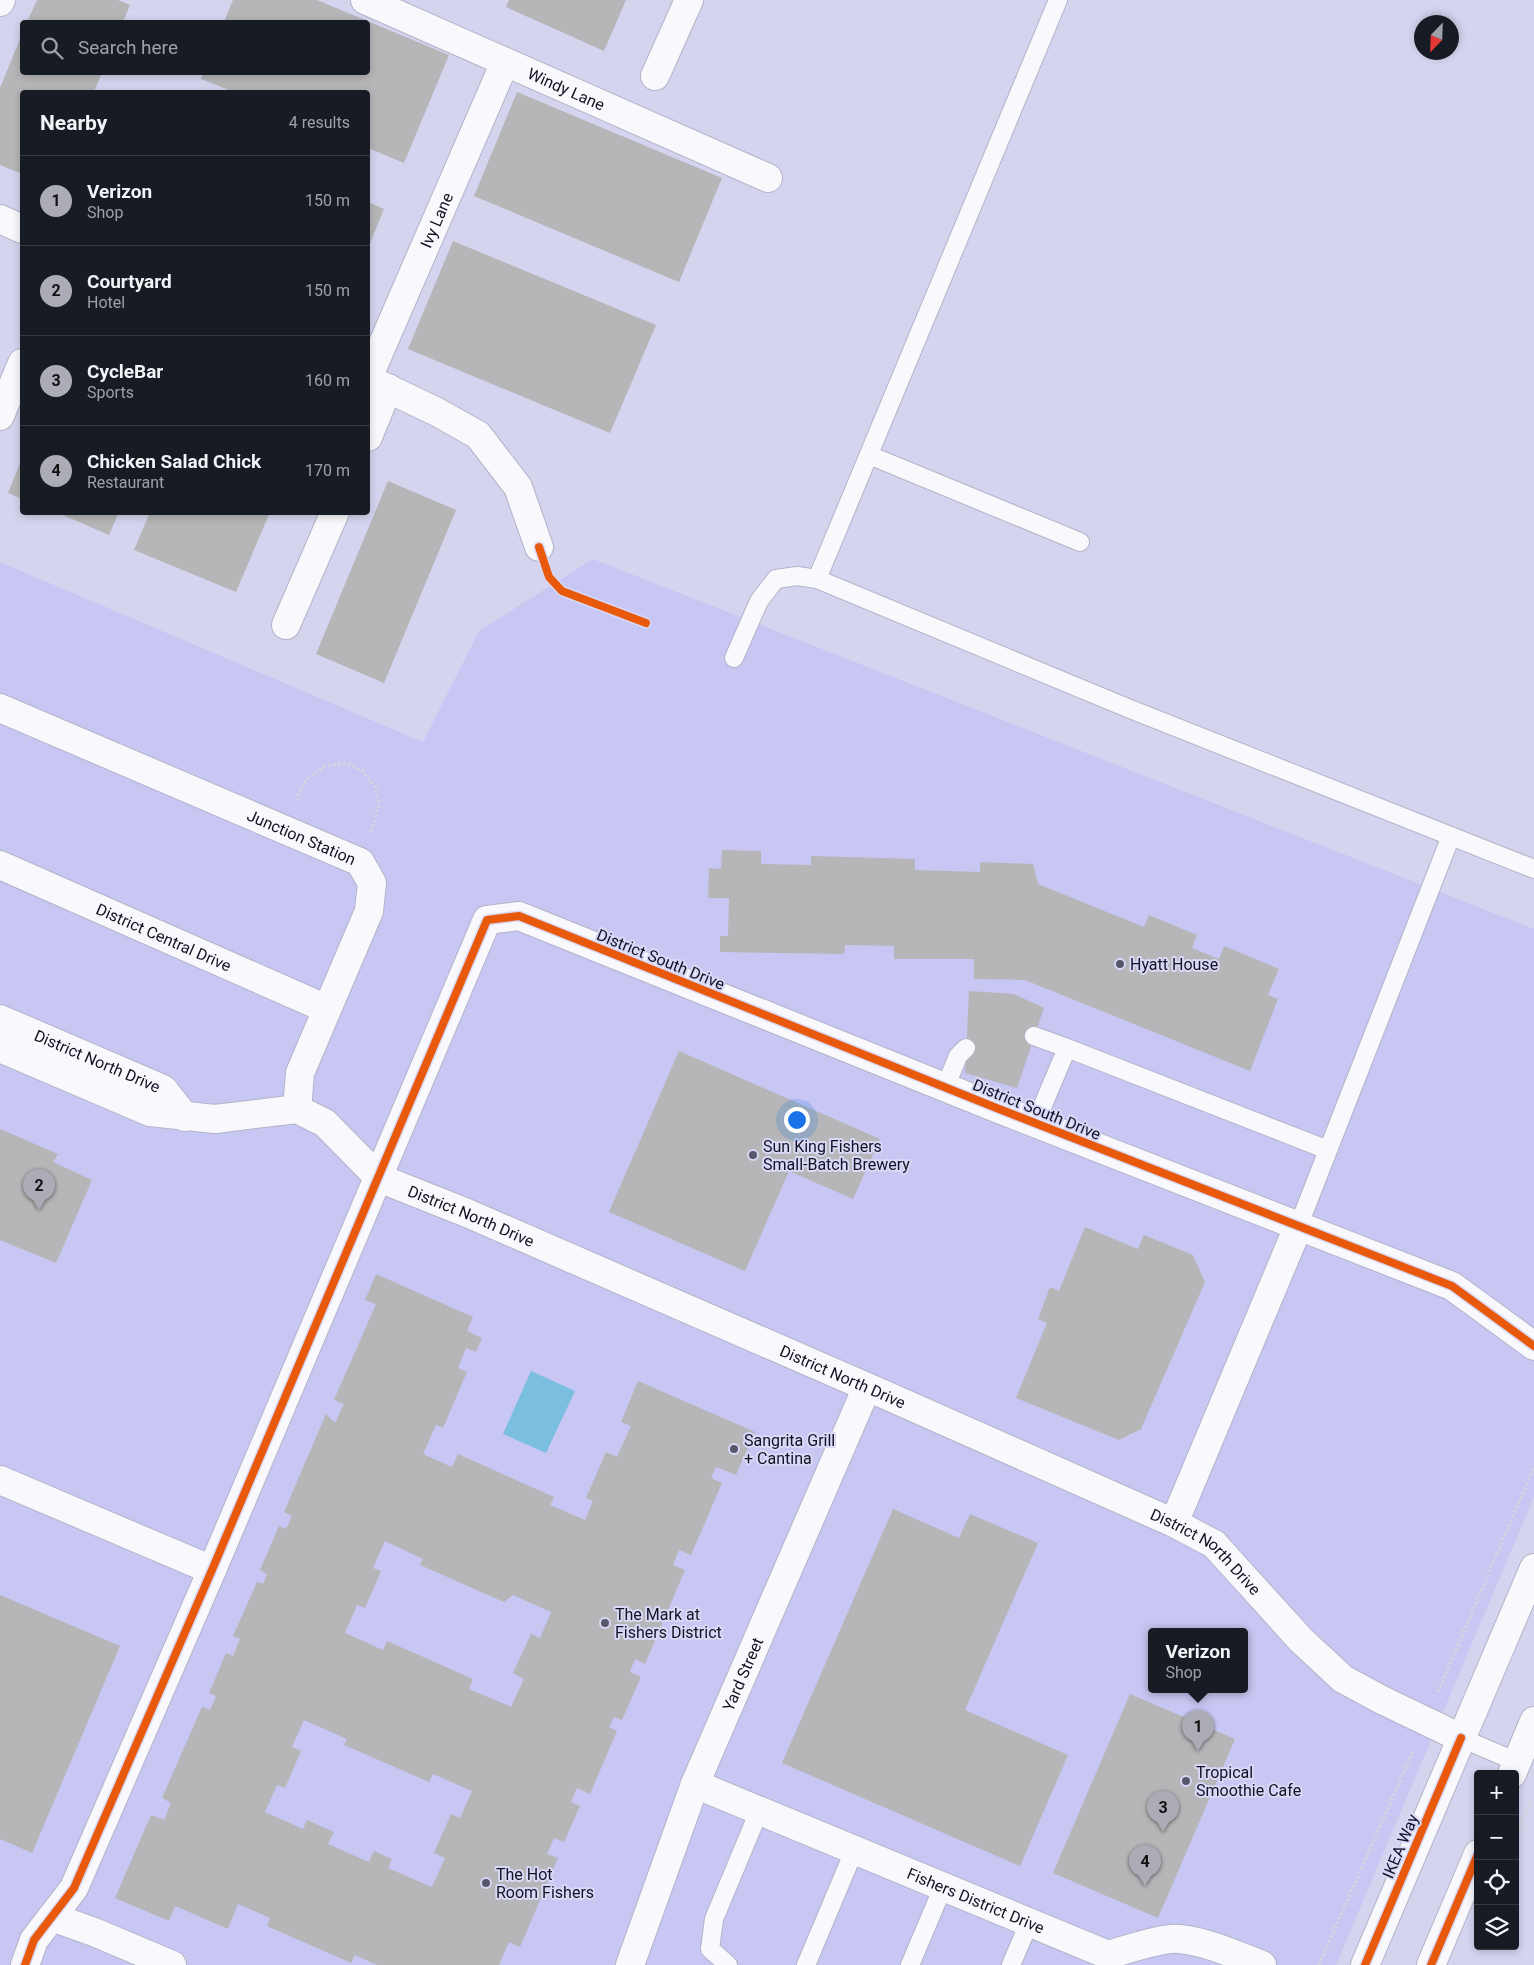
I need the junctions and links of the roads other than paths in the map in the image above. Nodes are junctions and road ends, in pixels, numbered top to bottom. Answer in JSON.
{"nodes":[{"id":1,"x":365,"y":0,"type":"edge"},
{"id":2,"x":689,"y":0,"type":"edge"},
{"id":3,"x":1058,"y":0,"type":"edge"},
{"id":4,"x":505,"y":62,"type":"junction"},
{"id":5,"x":655,"y":76,"type":"dead end"},
{"id":6,"x":768,"y":178,"type":"dead end"},
{"id":7,"x":0,"y":219,"type":"edge"},
{"id":8,"x":20,"y":229,"type":"edge"},
{"id":9,"x":20,"y":368,"type":"edge"},
{"id":10,"x":374,"y":382,"type":"edge"},
{"id":11,"x":0,"y":416,"type":"edge"},
{"id":12,"x":370,"y":418,"type":"edge"},
{"id":13,"x":869,"y":455,"type":"junction"},
{"id":14,"x":334,"y":515,"type":"edge"},
{"id":15,"x":1080,"y":542,"type":"dead end"},
{"id":16,"x":539,"y":547,"type":"dead end"},
{"id":17,"x":817,"y":579,"type":"junction"},
{"id":18,"x":286,"y":625,"type":"dead end"},
{"id":19,"x":734,"y":658,"type":"dead end"},
{"id":20,"x":0,"y":708,"type":"edge"},
{"id":21,"x":1451,"y":836,"type":"junction"},
{"id":22,"x":0,"y":865,"type":"edge"},
{"id":23,"x":1534,"y":868,"type":"edge"},
{"id":24,"x":327,"y":1009,"type":"junction"},
{"id":25,"x":0,"y":1019,"type":"edge"},
{"id":26,"x":1034,"y":1036,"type":"dead end"},
{"id":27,"x":0,"y":1048,"type":"edge"},
{"id":28,"x":966,"y":1048,"type":"dead end"},
{"id":29,"x":1066,"y":1048,"type":"junction"},
{"id":30,"x":945,"y":1088,"type":"junction"},
{"id":31,"x":297,"y":1109,"type":"junction"},
{"id":32,"x":185,"y":1117,"type":"junction"},
{"id":33,"x":1035,"y":1124,"type":"junction"},
{"id":34,"x":1328,"y":1150,"type":"junction"},
{"id":35,"x":379,"y":1178,"type":"junction"},
{"id":36,"x":1298,"y":1227,"type":"junction"},
{"id":37,"x":1534,"y":1346,"type":"edge"},
{"id":38,"x":867,"y":1387,"type":"junction"},
{"id":39,"x":0,"y":1480,"type":"edge"},
{"id":40,"x":1174,"y":1523,"type":"junction"},
{"id":41,"x":1534,"y":1568,"type":"edge"},
{"id":42,"x":212,"y":1570,"type":"junction"},
{"id":43,"x":1534,"y":1721,"type":"edge"},
{"id":44,"x":1460,"y":1738,"type":"junction"},
{"id":45,"x":1514,"y":1768,"type":"edge"},
{"id":46,"x":695,"y":1784,"type":"junction"},
{"id":47,"x":758,"y":1812,"type":"junction"},
{"id":48,"x":854,"y":1851,"type":"junction"},
{"id":49,"x":1475,"y":1860,"type":"edge"},
{"id":50,"x":943,"y":1887,"type":"junction"},
{"id":51,"x":52,"y":1917,"type":"junction"},
{"id":52,"x":1029,"y":1922,"type":"junction"},
{"id":53,"x":1219,"y":1957,"type":"edge"},
{"id":54,"x":1106,"y":1960,"type":"edge"},
{"id":55,"x":24,"y":1965,"type":"edge"},
{"id":56,"x":172,"y":1965,"type":"edge"},
{"id":57,"x":630,"y":1965,"type":"edge"},
{"id":58,"x":728,"y":1965,"type":"edge"},
{"id":59,"x":806,"y":1965,"type":"edge"},
{"id":60,"x":910,"y":1965,"type":"edge"},
{"id":61,"x":1011,"y":1965,"type":"edge"},
{"id":62,"x":1262,"y":1965,"type":"edge"},
{"id":63,"x":1364,"y":1965,"type":"edge"},
{"id":64,"x":1431,"y":1965,"type":"edge"}],
"edges":[{"from":1,"to":4,"type":"street","name":"Windy Lane"},
{"from":2,"to":5,"type":"street"},
{"from":3,"to":13,"type":"lane"},
{"from":4,"to":6,"type":"street","name":"Windy Lane"},
{"from":4,"to":10,"type":"street","name":"Ivy Lane"},
{"from":7,"to":8,"type":"street"},
{"from":9,"to":11,"type":"street"},
{"from":10,"to":12,"type":"street","name":"Ivy Lane"},
{"from":10,"to":16,"type":"street"},
{"from":13,"to":15,"type":"lane"},
{"from":13,"to":17,"type":"lane"},
{"from":14,"to":18,"type":"street"},
{"from":17,"to":19,"type":"lane"},
{"from":17,"to":21,"type":"lane"},
{"from":20,"to":24,"type":"street","name":"Junction Station"},
{"from":21,"to":23,"type":"lane"},
{"from":21,"to":34,"type":"lane"},
{"from":22,"to":24,"type":"street","name":"District Central Drive"},
{"from":24,"to":31,"type":"street","name":"Junction Station"},
{"from":25,"to":32,"type":"street","name":"District North Drive"},
{"from":26,"to":29,"type":"lane"},
{"from":27,"to":32,"type":"street","name":"District North Drive"},
{"from":28,"to":30,"type":"lane"},
{"from":29,"to":33,"type":"lane"},
{"from":29,"to":34,"type":"lane"},
{"from":30,"to":33,"type":"street","name":"District South Drive"},
{"from":30,"to":35,"type":"street","name":"District South Drive"},
{"from":31,"to":32,"type":"street","name":"District North Drive"},
{"from":31,"to":35,"type":"street","name":"District North Drive"},
{"from":33,"to":36,"type":"street","name":"District South Drive"},
{"from":34,"to":36,"type":"lane"},
{"from":35,"to":38,"type":"street","name":"District North Drive"},
{"from":35,"to":42,"type":"street"},
{"from":36,"to":37,"type":"street","name":"District South Drive"},
{"from":36,"to":40,"type":"street"},
{"from":38,"to":40,"type":"street","name":"District North Drive"},
{"from":38,"to":46,"type":"street","name":"Yard Street"},
{"from":39,"to":42,"type":"street"},
{"from":40,"to":44,"type":"street","name":"District North Drive"},
{"from":41,"to":44,"type":"street","name":"IKEA Way"},
{"from":42,"to":51,"type":"street"},
{"from":43,"to":45,"type":"street"},
{"from":44,"to":45,"type":"lane"},
{"from":44,"to":63,"type":"street","name":"IKEA Way"},
{"from":46,"to":47,"type":"street","name":"Fishers District Drive"},
{"from":46,"to":57,"type":"street","name":"Yard Street"},
{"from":47,"to":48,"type":"street","name":"Fishers District Drive"},
{"from":47,"to":58,"type":"lane"},
{"from":48,"to":50,"type":"street","name":"Fishers District Drive"},
{"from":48,"to":59,"type":"lane"},
{"from":49,"to":64,"type":"street"},
{"from":50,"to":52,"type":"street","name":"Fishers District Drive"},
{"from":50,"to":60,"type":"lane"},
{"from":51,"to":55,"type":"street"},
{"from":51,"to":56,"type":"street"},
{"from":52,"to":54,"type":"street","name":"Fishers District Drive"},
{"from":52,"to":61,"type":"lane"},
{"from":53,"to":54,"type":"street","name":"Fishers District Drive"},
{"from":53,"to":62,"type":"street","name":"Fishers District Drive"}]}
